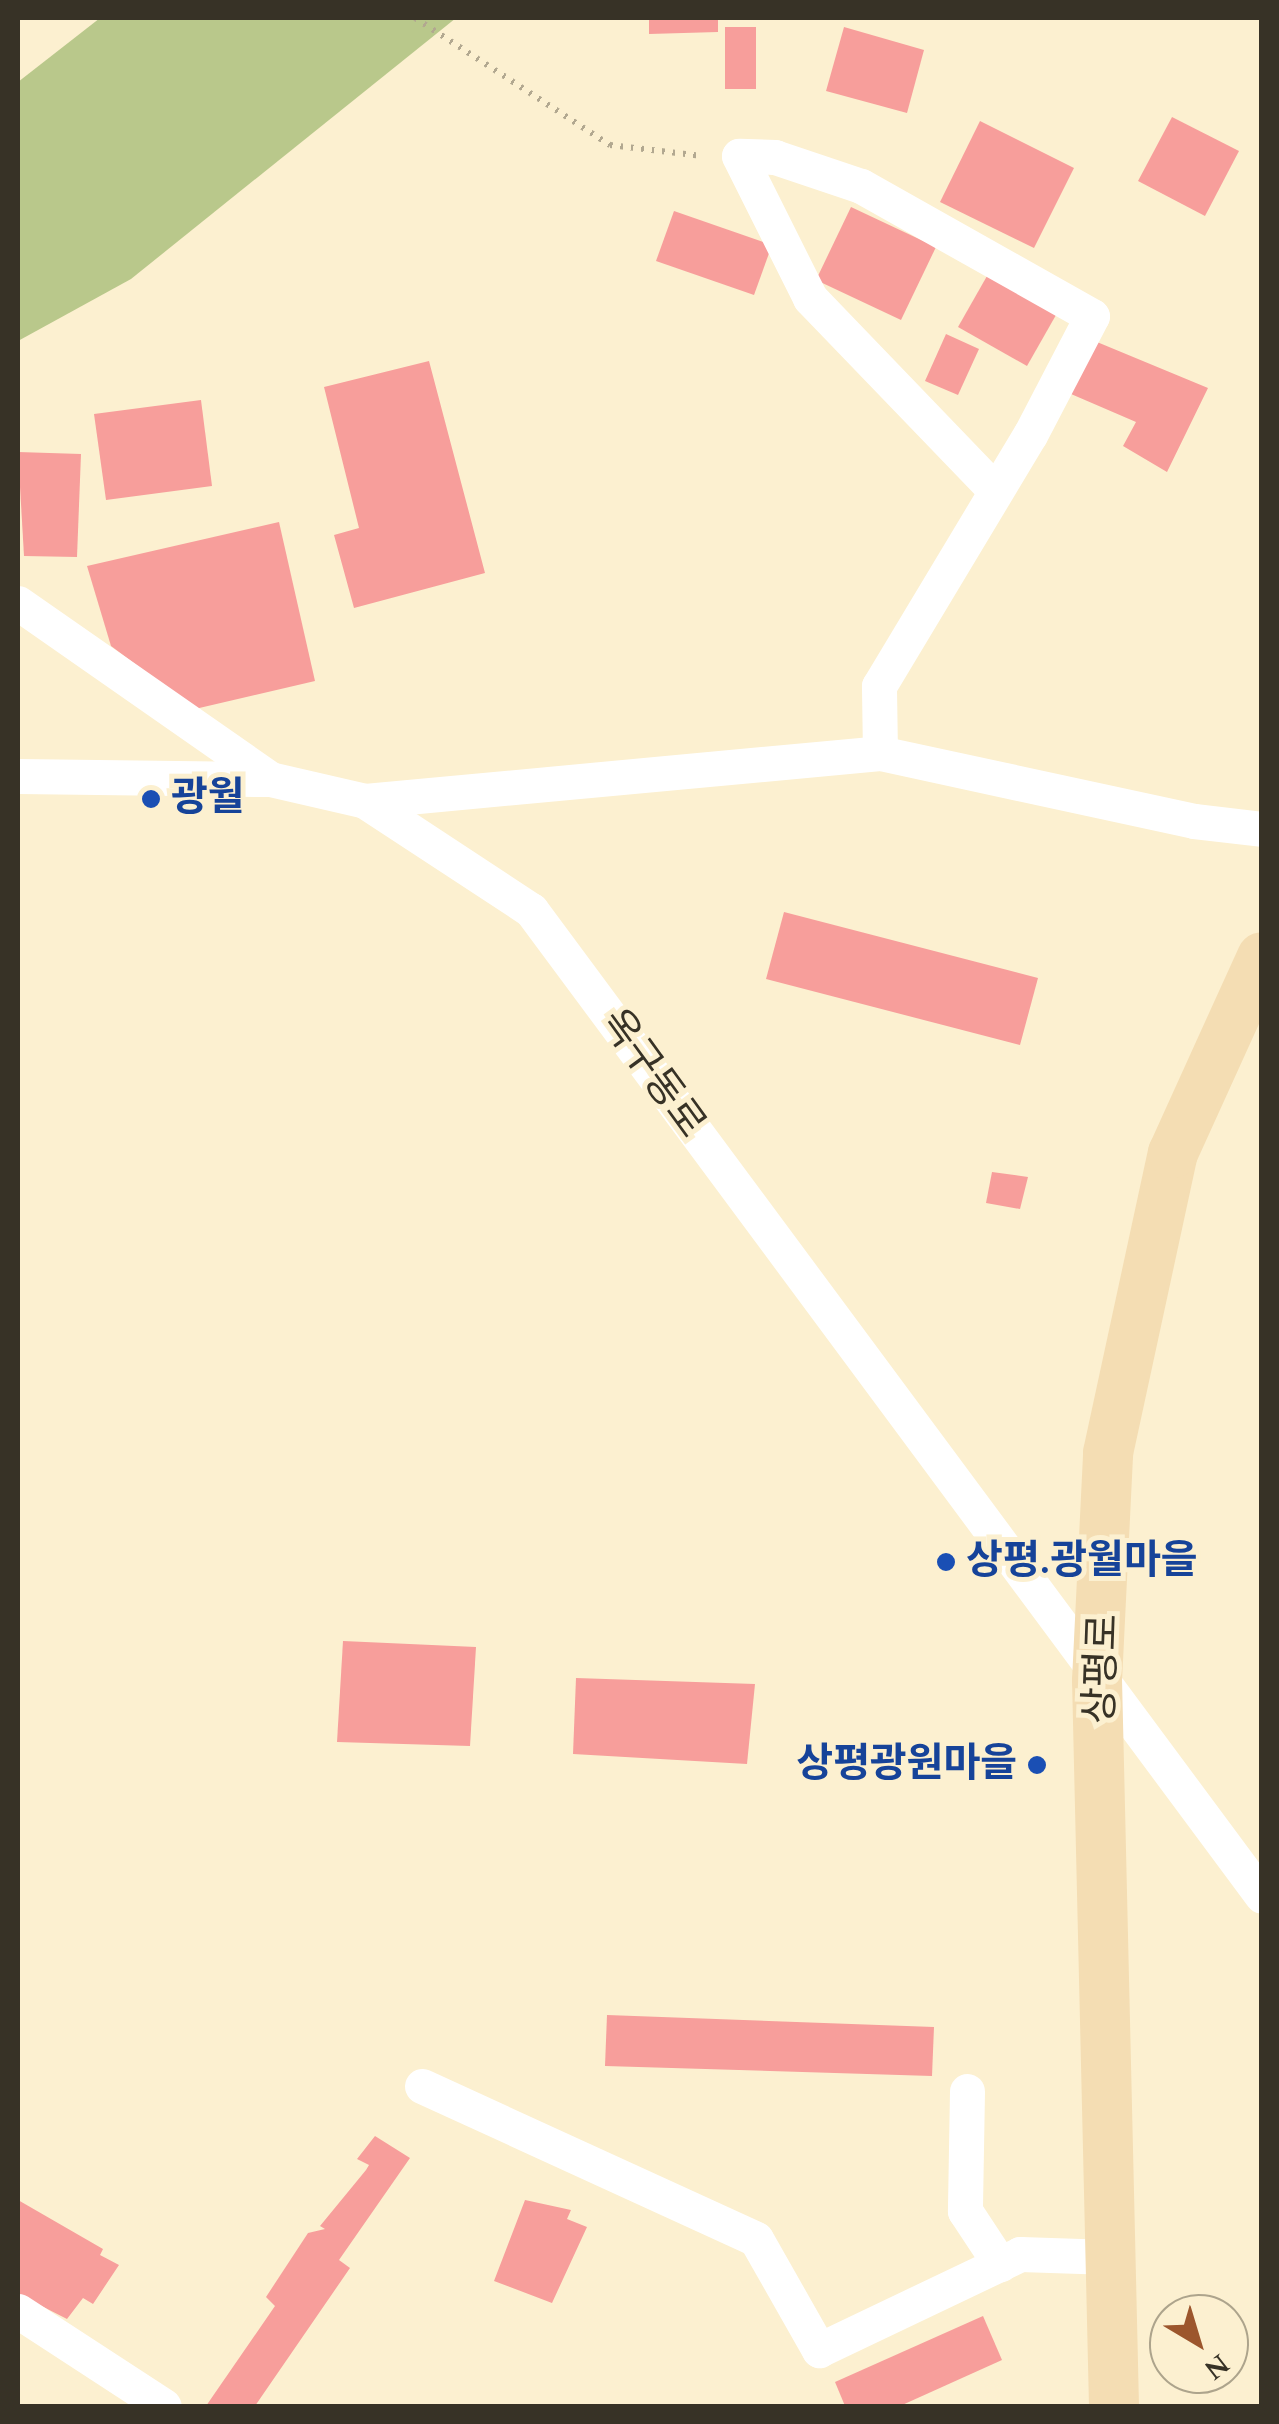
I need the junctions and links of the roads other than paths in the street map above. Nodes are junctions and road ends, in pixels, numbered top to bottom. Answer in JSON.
{"nodes":[{"id":1,"x":994,"y":489,"type":"junction"},
{"id":2,"x":18,"y":603,"type":"edge"},
{"id":3,"x":880,"y":753,"type":"junction"},
{"id":4,"x":18,"y":776,"type":"edge"},
{"id":5,"x":270,"y":779,"type":"junction"},
{"id":6,"x":365,"y":801,"type":"junction"},
{"id":7,"x":1262,"y":830,"type":"edge"},
{"id":8,"x":1262,"y":957,"type":"edge"},
{"id":9,"x":1098,"y":1681,"type":"junction"},
{"id":10,"x":1262,"y":1896,"type":"edge"},
{"id":11,"x":422,"y":2086,"type":"dead end"},
{"id":12,"x":967,"y":2091,"type":"dead end"},
{"id":13,"x":1111,"y":2257,"type":"junction"},
{"id":14,"x":1000,"y":2264,"type":"junction"},
{"id":15,"x":18,"y":2311,"type":"edge"},
{"id":16,"x":164,"y":2406,"type":"edge"},
{"id":17,"x":1114,"y":2406,"type":"edge"}],
"edges":[{"from":1,"to":1,"type":"street"},
{"from":1,"to":3,"type":"street"},
{"from":2,"to":5,"type":"street"},
{"from":3,"to":6,"type":"street"},
{"from":3,"to":7,"type":"street"},
{"from":4,"to":5,"type":"street","name":"옥구동로"},
{"from":5,"to":6,"type":"street","name":"옥구동로"},
{"from":6,"to":9,"type":"street","name":"옥구동로"},
{"from":8,"to":9,"type":"main road","name":"상평로"},
{"from":9,"to":10,"type":"street","name":"옥구동로"},
{"from":9,"to":13,"type":"main road","name":"상평로"},
{"from":11,"to":14,"type":"street"},
{"from":12,"to":14,"type":"street"},
{"from":13,"to":14,"type":"street"},
{"from":13,"to":17,"type":"main road","name":"상평로"},
{"from":15,"to":16,"type":"street"}]}
